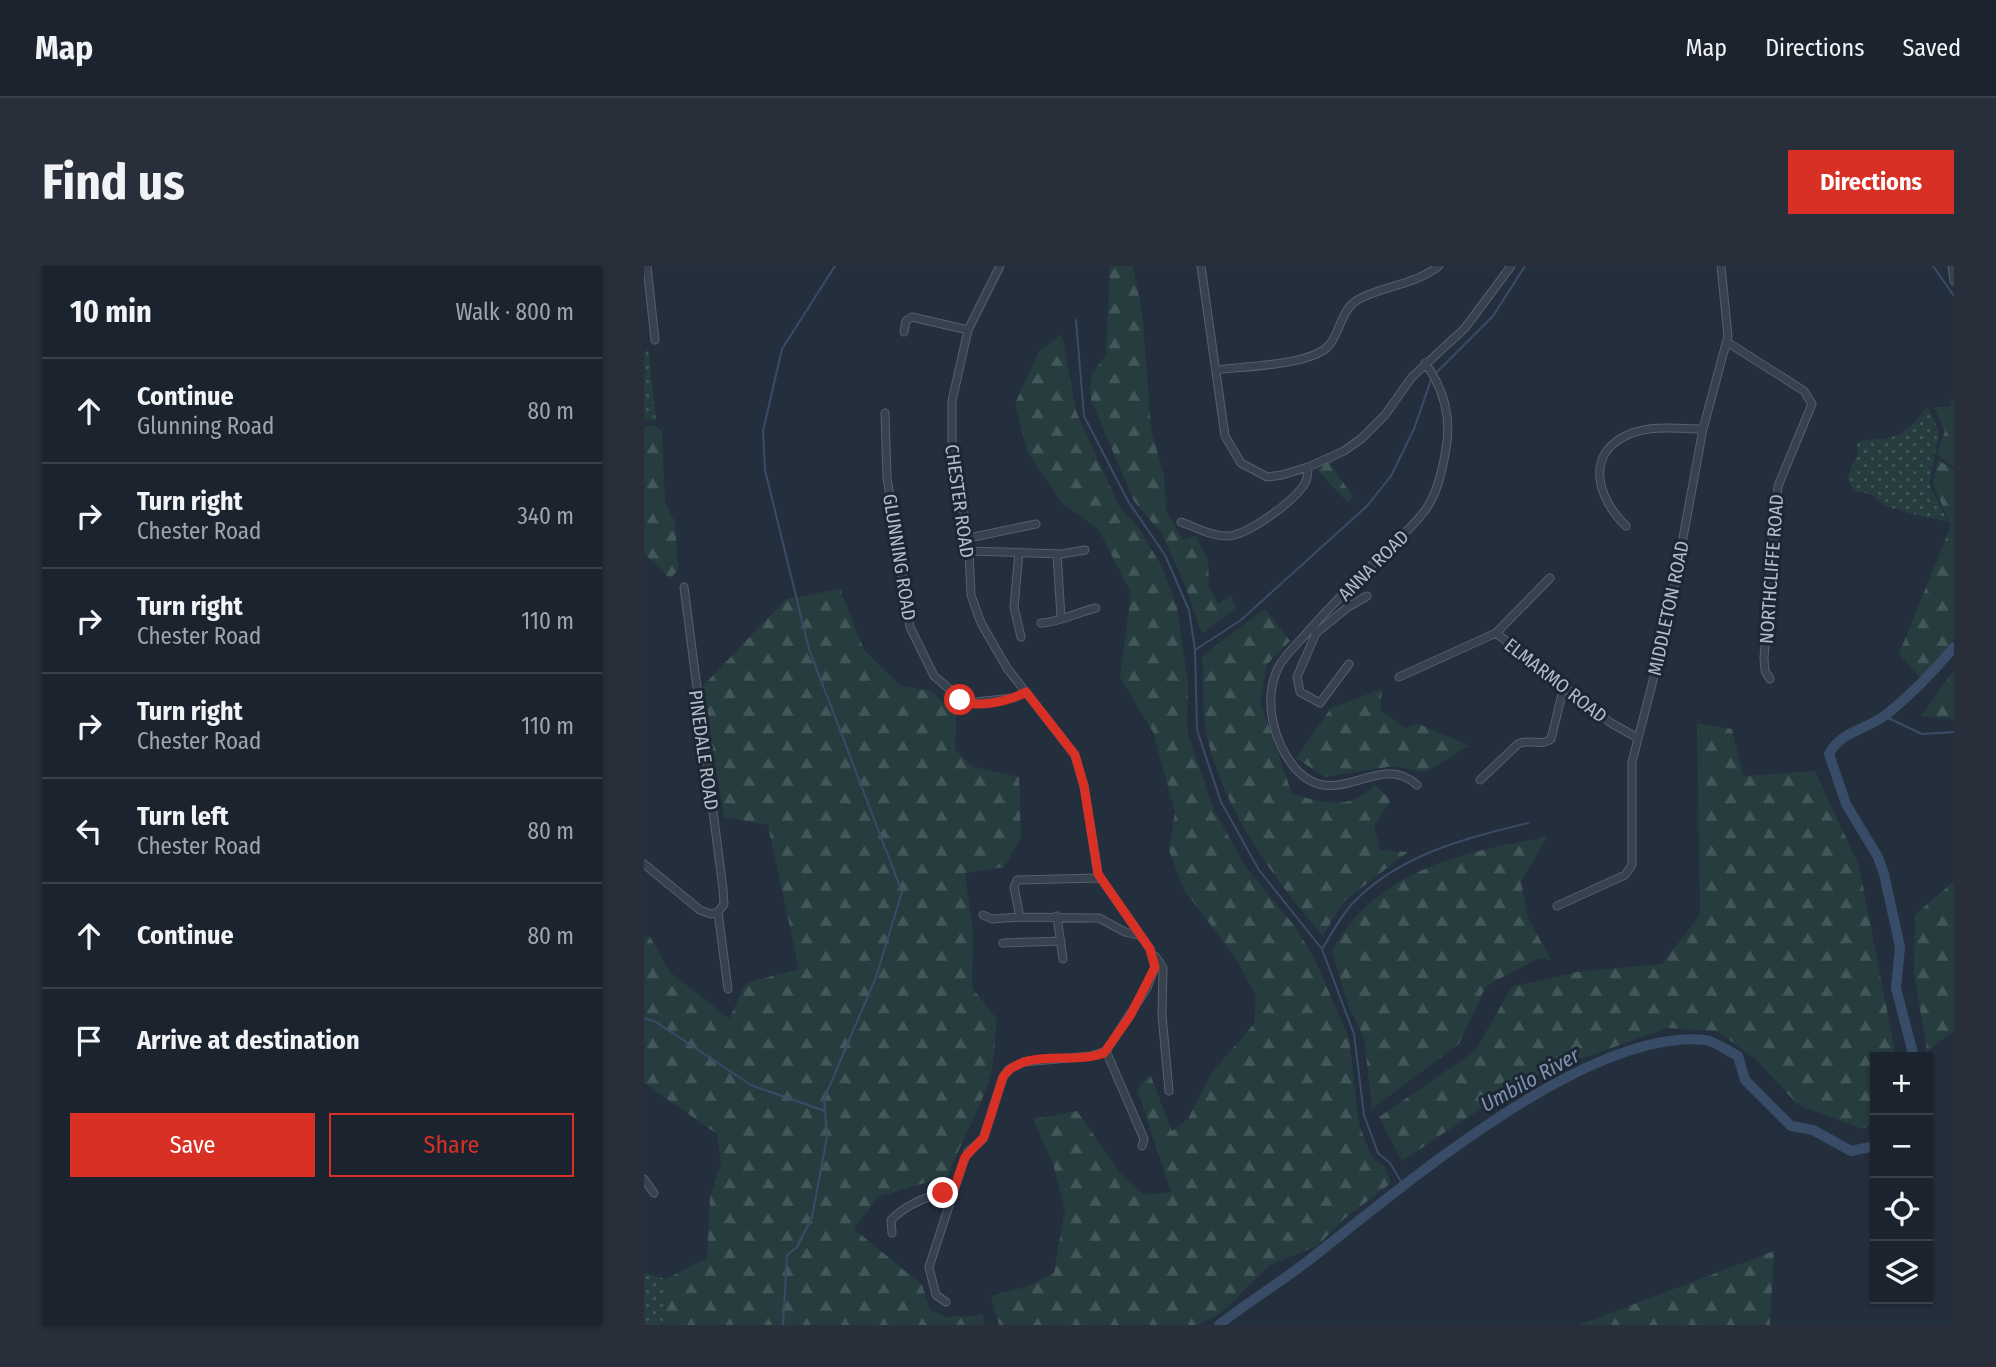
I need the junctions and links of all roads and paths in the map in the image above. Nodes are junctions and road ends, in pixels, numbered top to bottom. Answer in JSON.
{"nodes":[{"id":1,"x":647,"y":266,"type":"edge"},
{"id":2,"x":1000,"y":266,"type":"edge"},
{"id":3,"x":1201,"y":266,"type":"edge"},
{"id":4,"x":1439,"y":266,"type":"edge"},
{"id":5,"x":1511,"y":266,"type":"edge"},
{"id":6,"x":1721,"y":266,"type":"edge"},
{"id":7,"x":1952,"y":266,"type":"edge"},
{"id":8,"x":1954,"y":281,"type":"edge"},
{"id":9,"x":968,"y":330,"type":"junction"},
{"id":10,"x":904,"y":332,"type":"dead end"},
{"id":11,"x":655,"y":340,"type":"dead end"},
{"id":12,"x":1727,"y":342,"type":"junction"},
{"id":13,"x":1425,"y":363,"type":"junction"},
{"id":14,"x":1216,"y":370,"type":"junction"},
{"id":15,"x":885,"y":413,"type":"dead end"},
{"id":16,"x":1703,"y":429,"type":"junction"},
{"id":17,"x":1308,"y":467,"type":"junction"},
{"id":18,"x":1181,"y":522,"type":"dead end"},
{"id":19,"x":1036,"y":524,"type":"dead end"},
{"id":20,"x":1626,"y":526,"type":"dead end"},
{"id":21,"x":969,"y":538,"type":"junction"},
{"id":22,"x":1085,"y":550,"type":"dead end"},
{"id":23,"x":969,"y":551,"type":"junction"},
{"id":24,"x":1019,"y":552,"type":"junction"},
{"id":25,"x":1057,"y":554,"type":"junction"},
{"id":26,"x":1550,"y":578,"type":"dead end"},
{"id":27,"x":684,"y":587,"type":"dead end"},
{"id":28,"x":1367,"y":596,"type":"dead end"},
{"id":29,"x":1096,"y":608,"type":"dead end"},
{"id":30,"x":1061,"y":617,"type":"junction"},
{"id":31,"x":1041,"y":623,"type":"dead end"},
{"id":32,"x":1314,"y":630,"type":"junction"},
{"id":33,"x":1496,"y":633,"type":"junction"},
{"id":34,"x":1021,"y":637,"type":"dead end"},
{"id":35,"x":1349,"y":664,"type":"dead end"},
{"id":36,"x":1399,"y":677,"type":"dead end"},
{"id":37,"x":1770,"y":679,"type":"dead end"},
{"id":38,"x":1564,"y":685,"type":"junction"},
{"id":39,"x":1026,"y":692,"type":"junction"},
{"id":40,"x":1636,"y":737,"type":"junction"},
{"id":41,"x":1480,"y":780,"type":"dead end"},
{"id":42,"x":1417,"y":785,"type":"dead end"},
{"id":43,"x":644,"y":864,"type":"edge"},
{"id":44,"x":1100,"y":878,"type":"junction"},
{"id":45,"x":1557,"y":906,"type":"dead end"},
{"id":46,"x":718,"y":912,"type":"junction"},
{"id":47,"x":983,"y":915,"type":"dead end"},
{"id":48,"x":1057,"y":916,"type":"junction"},
{"id":49,"x":1020,"y":917,"type":"junction"},
{"id":50,"x":1141,"y":936,"type":"junction"},
{"id":51,"x":1061,"y":941,"type":"junction"},
{"id":52,"x":1003,"y":943,"type":"dead end"},
{"id":53,"x":1154,"y":956,"type":"junction"},
{"id":54,"x":1063,"y":959,"type":"dead end"},
{"id":55,"x":729,"y":989,"type":"dead end"},
{"id":56,"x":1105,"y":1051,"type":"junction"},
{"id":57,"x":1169,"y":1091,"type":"dead end"},
{"id":58,"x":1142,"y":1146,"type":"dead end"},
{"id":59,"x":644,"y":1179,"type":"edge"},
{"id":60,"x":954,"y":1189,"type":"junction"},
{"id":61,"x":654,"y":1193,"type":"dead end"},
{"id":62,"x":892,"y":1233,"type":"dead end"},
{"id":63,"x":946,"y":1302,"type":"dead end"}],
"edges":[{"from":1,"to":11,"type":"street"},
{"from":2,"to":9,"type":"street","name":"CHESTER ROAD"},
{"from":3,"to":14,"type":"street"},
{"from":4,"to":14,"type":"street"},
{"from":5,"to":13,"type":"street"},
{"from":6,"to":12,"type":"street","name":"MIDDLETON ROAD"},
{"from":7,"to":8,"type":"street"},
{"from":9,"to":10,"type":"street"},
{"from":9,"to":21,"type":"street","name":"CHESTER ROAD"},
{"from":12,"to":16,"type":"street","name":"MIDDLETON ROAD"},
{"from":12,"to":37,"type":"street","name":"NORTHCLIFFE ROAD"},
{"from":13,"to":17,"type":"street"},
{"from":13,"to":32,"type":"street","name":"ANNA ROAD"},
{"from":14,"to":17,"type":"street"},
{"from":15,"to":39,"type":"street","name":"GLUNNING ROAD"},
{"from":16,"to":20,"type":"street"},
{"from":16,"to":40,"type":"street","name":"MIDDLETON ROAD"},
{"from":17,"to":18,"type":"street"},
{"from":19,"to":21,"type":"street"},
{"from":21,"to":23,"type":"street","name":"CHESTER ROAD"},
{"from":22,"to":25,"type":"street"},
{"from":23,"to":24,"type":"street"},
{"from":23,"to":39,"type":"street","name":"CHESTER ROAD"},
{"from":24,"to":25,"type":"street"},
{"from":24,"to":34,"type":"street"},
{"from":25,"to":30,"type":"street"},
{"from":26,"to":33,"type":"street"},
{"from":27,"to":46,"type":"street","name":"PINEDALE ROAD"},
{"from":28,"to":32,"type":"street"},
{"from":29,"to":30,"type":"street"},
{"from":30,"to":31,"type":"street"},
{"from":32,"to":35,"type":"street"},
{"from":32,"to":42,"type":"street","name":"ANNA ROAD"},
{"from":33,"to":36,"type":"street","name":"ELMARMO ROAD"},
{"from":33,"to":38,"type":"street","name":"ELMARMO ROAD"},
{"from":38,"to":40,"type":"street","name":"ELMARMO ROAD"},
{"from":38,"to":41,"type":"street"},
{"from":39,"to":44,"type":"street","name":"CHESTER ROAD"},
{"from":40,"to":45,"type":"street","name":"MIDDLETON ROAD"},
{"from":43,"to":46,"type":"street"},
{"from":44,"to":49,"type":"street"},
{"from":44,"to":50,"type":"street","name":"CHESTER ROAD"},
{"from":46,"to":55,"type":"street","name":"PINEDALE ROAD"},
{"from":47,"to":49,"type":"street"},
{"from":48,"to":49,"type":"street"},
{"from":48,"to":50,"type":"street"},
{"from":48,"to":51,"type":"street"},
{"from":50,"to":53,"type":"street","name":"CHESTER ROAD"},
{"from":51,"to":52,"type":"street"},
{"from":51,"to":54,"type":"street"},
{"from":53,"to":56,"type":"street"},
{"from":53,"to":57,"type":"street","name":"CHESTER ROAD"},
{"from":56,"to":58,"type":"street"},
{"from":56,"to":60,"type":"street"},
{"from":59,"to":61,"type":"street"},
{"from":60,"to":62,"type":"street"},
{"from":60,"to":63,"type":"street"}]}
